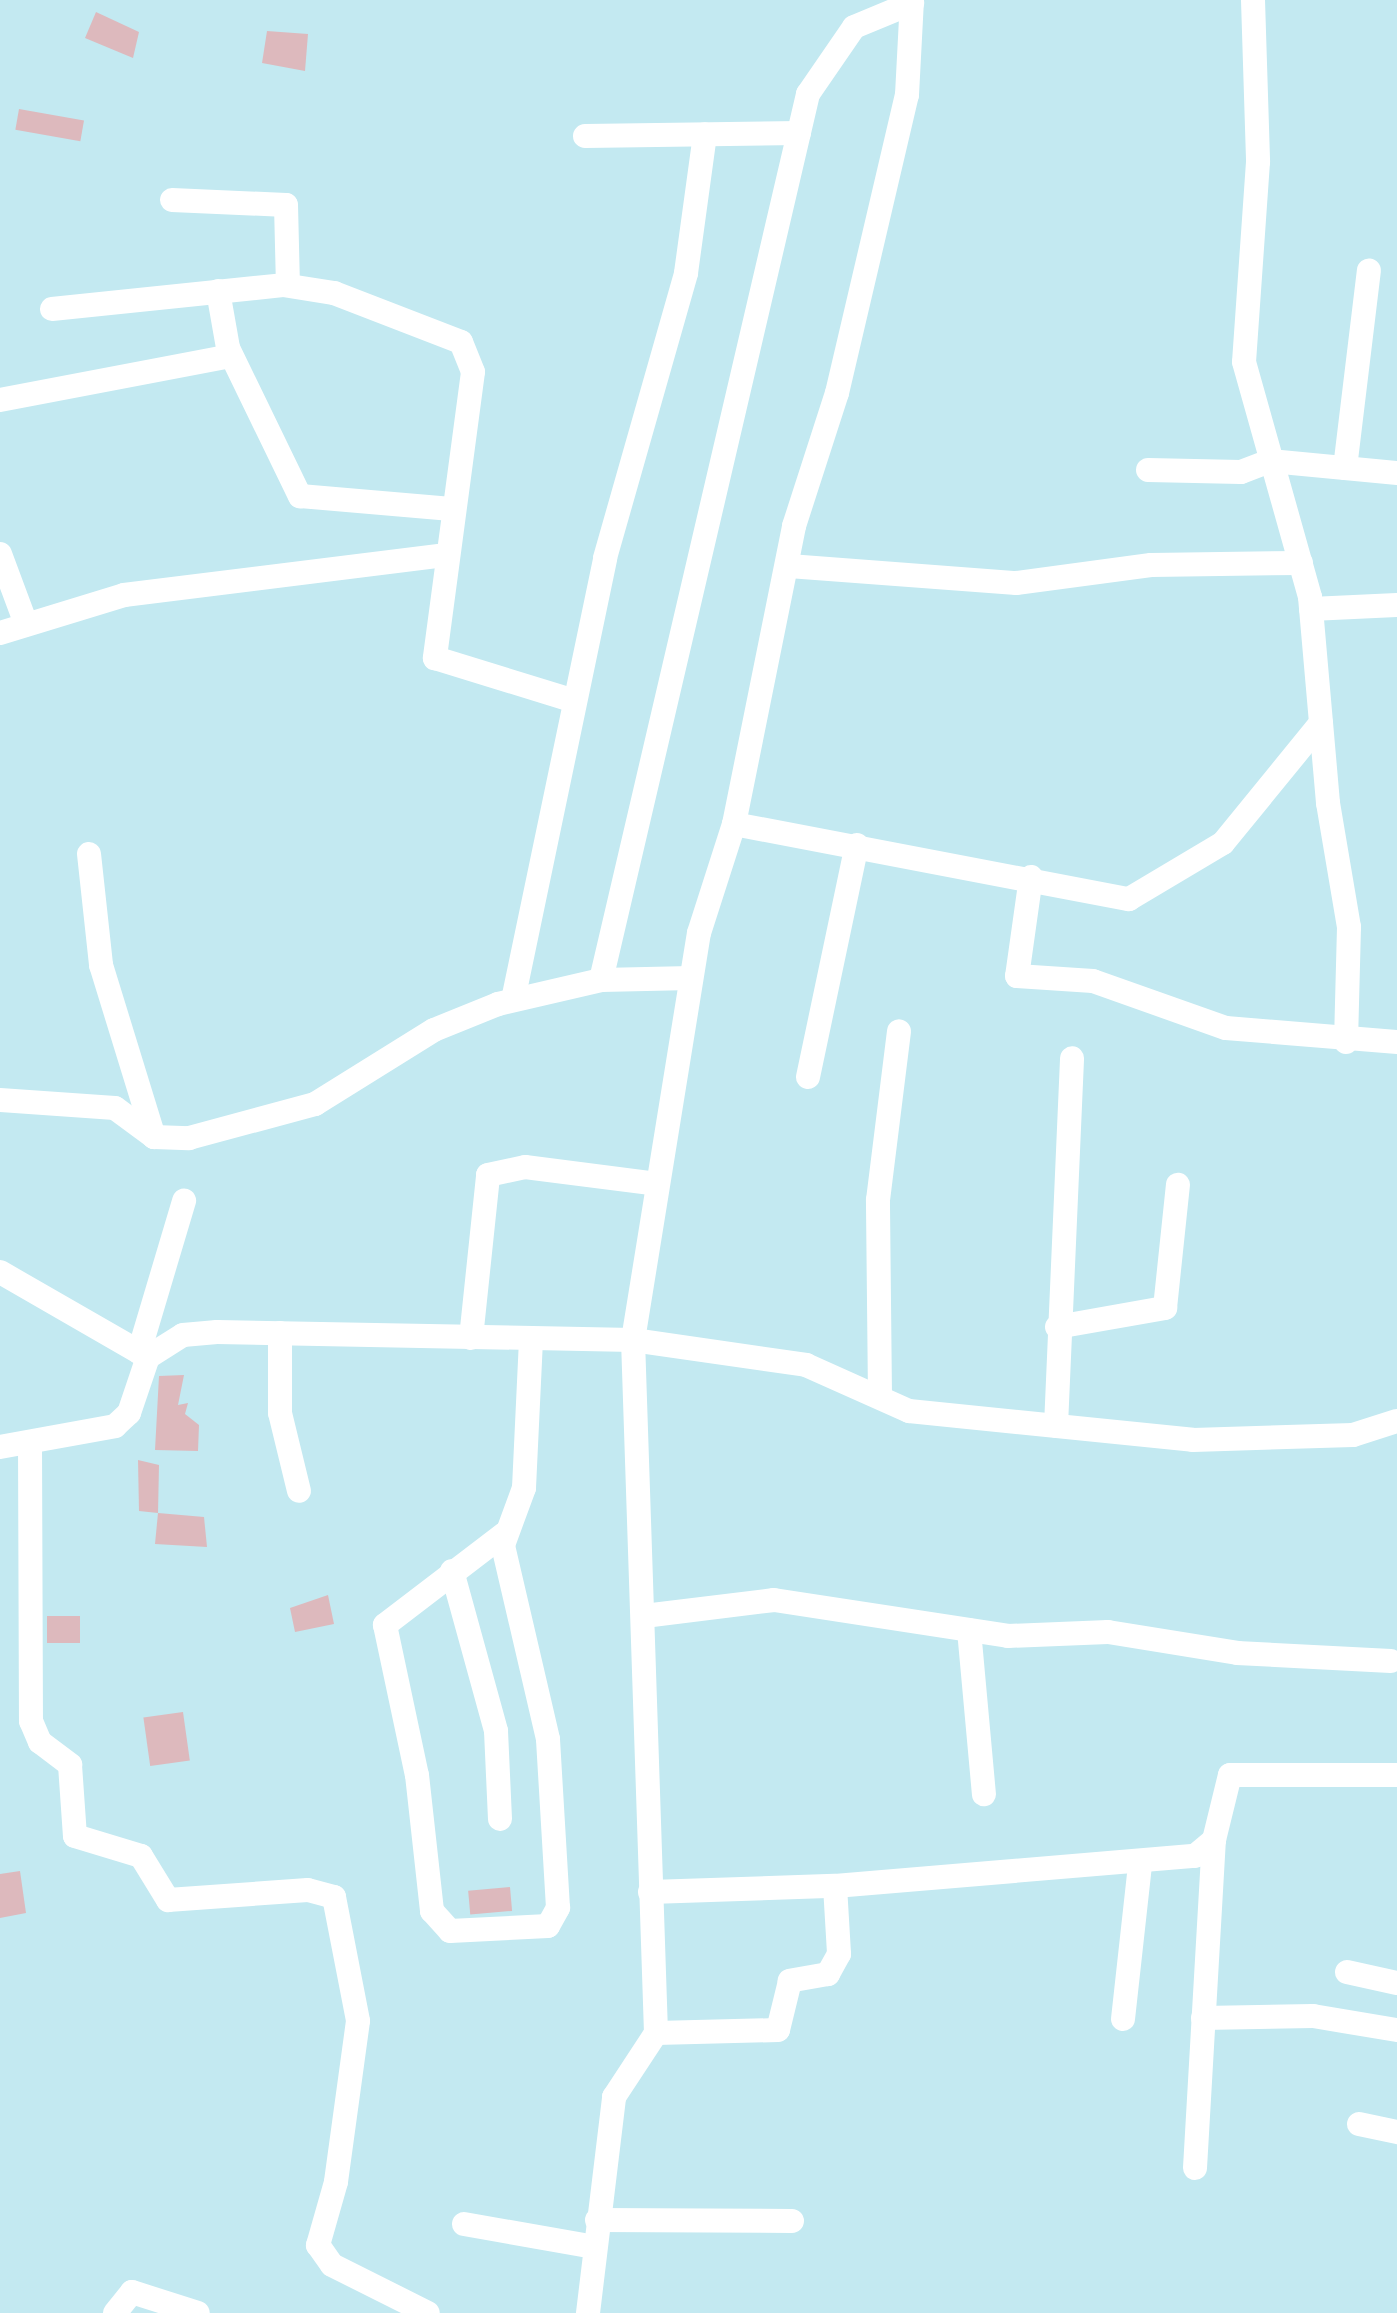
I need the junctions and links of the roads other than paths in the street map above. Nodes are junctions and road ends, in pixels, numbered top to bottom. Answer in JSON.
{"nodes":[{"id":1,"x":1253,"y":0,"type":"edge"},
{"id":2,"x":897,"y":3,"type":"edge"},
{"id":3,"x":799,"y":133,"type":"junction"},
{"id":4,"x":705,"y":134,"type":"junction"},
{"id":5,"x":585,"y":136,"type":"dead end"},
{"id":6,"x":172,"y":200,"type":"dead end"},
{"id":7,"x":1369,"y":270,"type":"dead end"},
{"id":8,"x":287,"y":285,"type":"junction"},
{"id":9,"x":218,"y":291,"type":"junction"},
{"id":10,"x":52,"y":309,"type":"dead end"},
{"id":11,"x":231,"y":356,"type":"junction"},
{"id":12,"x":0,"y":400,"type":"edge"},
{"id":13,"x":1270,"y":461,"type":"junction"},
{"id":14,"x":1345,"y":468,"type":"junction"},
{"id":15,"x":1148,"y":470,"type":"dead end"},
{"id":16,"x":1397,"y":473,"type":"edge"},
{"id":17,"x":451,"y":509,"type":"junction"},
{"id":18,"x":0,"y":554,"type":"edge"},
{"id":19,"x":445,"y":555,"type":"junction"},
{"id":20,"x":1301,"y":563,"type":"junction"},
{"id":21,"x":789,"y":566,"type":"junction"},
{"id":22,"x":1397,"y":605,"type":"edge"},
{"id":23,"x":1311,"y":609,"type":"junction"},
{"id":24,"x":26,"y":624,"type":"junction"},
{"id":25,"x":0,"y":633,"type":"edge"},
{"id":26,"x":575,"y":700,"type":"junction"},
{"id":27,"x":1321,"y":723,"type":"junction"},
{"id":28,"x":734,"y":824,"type":"junction"},
{"id":29,"x":856,"y":845,"type":"junction"},
{"id":30,"x":89,"y":854,"type":"dead end"},
{"id":31,"x":1031,"y":877,"type":"junction"},
{"id":32,"x":691,"y":978,"type":"junction"},
{"id":33,"x":602,"y":980,"type":"junction"},
{"id":34,"x":513,"y":1000,"type":"junction"},
{"id":35,"x":899,"y":1031,"type":"dead end"},
{"id":36,"x":1346,"y":1042,"type":"junction"},
{"id":37,"x":1397,"y":1042,"type":"edge"},
{"id":38,"x":1072,"y":1058,"type":"dead end"},
{"id":39,"x":808,"y":1077,"type":"dead end"},
{"id":40,"x":0,"y":1100,"type":"edge"},
{"id":41,"x":154,"y":1137,"type":"junction"},
{"id":42,"x":657,"y":1184,"type":"junction"},
{"id":43,"x":1178,"y":1185,"type":"dead end"},
{"id":44,"x":184,"y":1202,"type":"dead end"},
{"id":45,"x":0,"y":1272,"type":"edge"},
{"id":46,"x":1057,"y":1327,"type":"junction"},
{"id":47,"x":280,"y":1333,"type":"junction"},
{"id":48,"x":471,"y":1338,"type":"junction"},
{"id":49,"x":531,"y":1339,"type":"junction"},
{"id":50,"x":634,"y":1340,"type":"junction"},
{"id":51,"x":144,"y":1355,"type":"junction"},
{"id":52,"x":880,"y":1397,"type":"junction"},
{"id":53,"x":1397,"y":1421,"type":"edge"},
{"id":54,"x":1056,"y":1426,"type":"junction"},
{"id":55,"x":30,"y":1443,"type":"junction"},
{"id":56,"x":0,"y":1447,"type":"edge"},
{"id":57,"x":299,"y":1491,"type":"dead end"},
{"id":58,"x":504,"y":1534,"type":"junction"},
{"id":59,"x":452,"y":1570,"type":"junction"},
{"id":60,"x":644,"y":1616,"type":"junction"},
{"id":61,"x":969,"y":1630,"type":"junction"},
{"id":62,"x":1391,"y":1661,"type":"dead end"},
{"id":63,"x":1397,"y":1775,"type":"edge"},
{"id":64,"x":984,"y":1794,"type":"dead end"},
{"id":65,"x":500,"y":1819,"type":"dead end"},
{"id":66,"x":1214,"y":1840,"type":"junction"},
{"id":67,"x":1140,"y":1864,"type":"junction"},
{"id":68,"x":835,"y":1886,"type":"junction"},
{"id":69,"x":650,"y":1892,"type":"junction"},
{"id":70,"x":1347,"y":1972,"type":"dead end"},
{"id":71,"x":1397,"y":1983,"type":"edge"},
{"id":72,"x":1204,"y":2018,"type":"junction"},
{"id":73,"x":1123,"y":2019,"type":"dead end"},
{"id":74,"x":1397,"y":2030,"type":"edge"},
{"id":75,"x":656,"y":2033,"type":"junction"},
{"id":76,"x":1359,"y":2124,"type":"dead end"},
{"id":77,"x":1397,"y":2132,"type":"edge"},
{"id":78,"x":1195,"y":2168,"type":"dead end"},
{"id":79,"x":597,"y":2219,"type":"junction"},
{"id":80,"x":792,"y":2221,"type":"dead end"},
{"id":81,"x":464,"y":2224,"type":"dead end"},
{"id":82,"x":594,"y":2247,"type":"junction"},
{"id":83,"x":115,"y":2313,"type":"edge"},
{"id":84,"x":198,"y":2313,"type":"edge"},
{"id":85,"x":428,"y":2313,"type":"edge"},
{"id":86,"x":588,"y":2313,"type":"edge"}],
"edges":[{"from":1,"to":13,"type":"street"},
{"from":2,"to":3,"type":"street"},
{"from":2,"to":21,"type":"street"},
{"from":3,"to":4,"type":"street"},
{"from":3,"to":33,"type":"street"},
{"from":4,"to":5,"type":"street"},
{"from":4,"to":26,"type":"street"},
{"from":6,"to":8,"type":"street"},
{"from":7,"to":14,"type":"street"},
{"from":8,"to":9,"type":"street"},
{"from":8,"to":17,"type":"street"},
{"from":9,"to":10,"type":"street"},
{"from":9,"to":11,"type":"street"},
{"from":11,"to":12,"type":"street"},
{"from":11,"to":17,"type":"street"},
{"from":13,"to":14,"type":"street"},
{"from":13,"to":15,"type":"street"},
{"from":13,"to":20,"type":"street"},
{"from":14,"to":16,"type":"street"},
{"from":17,"to":19,"type":"street"},
{"from":18,"to":24,"type":"street"},
{"from":19,"to":24,"type":"street"},
{"from":19,"to":26,"type":"street"},
{"from":20,"to":21,"type":"street"},
{"from":20,"to":23,"type":"street"},
{"from":21,"to":28,"type":"street"},
{"from":22,"to":23,"type":"street"},
{"from":23,"to":27,"type":"street"},
{"from":24,"to":25,"type":"street"},
{"from":26,"to":34,"type":"street"},
{"from":27,"to":31,"type":"street"},
{"from":27,"to":36,"type":"street"},
{"from":28,"to":29,"type":"street"},
{"from":28,"to":32,"type":"street"},
{"from":29,"to":31,"type":"street"},
{"from":29,"to":39,"type":"street"},
{"from":30,"to":41,"type":"street"},
{"from":31,"to":36,"type":"street"},
{"from":32,"to":33,"type":"street"},
{"from":32,"to":42,"type":"street"},
{"from":33,"to":34,"type":"street"},
{"from":34,"to":41,"type":"street"},
{"from":35,"to":52,"type":"street"},
{"from":36,"to":37,"type":"street"},
{"from":38,"to":46,"type":"street"},
{"from":40,"to":41,"type":"street"},
{"from":42,"to":48,"type":"street"},
{"from":42,"to":50,"type":"street"},
{"from":43,"to":46,"type":"street"},
{"from":44,"to":51,"type":"street"},
{"from":45,"to":51,"type":"street"},
{"from":46,"to":54,"type":"street"},
{"from":47,"to":48,"type":"street"},
{"from":47,"to":51,"type":"street"},
{"from":47,"to":57,"type":"street"},
{"from":48,"to":49,"type":"street"},
{"from":49,"to":50,"type":"street"},
{"from":49,"to":58,"type":"street"},
{"from":50,"to":52,"type":"street"},
{"from":50,"to":60,"type":"street"},
{"from":51,"to":55,"type":"street"},
{"from":52,"to":54,"type":"street"},
{"from":53,"to":54,"type":"street"},
{"from":55,"to":56,"type":"street"},
{"from":55,"to":85,"type":"street"},
{"from":58,"to":59,"type":"street"},
{"from":58,"to":59,"type":"street"},
{"from":59,"to":65,"type":"street"},
{"from":60,"to":61,"type":"street"},
{"from":60,"to":69,"type":"street"},
{"from":61,"to":62,"type":"street"},
{"from":61,"to":64,"type":"street"},
{"from":63,"to":66,"type":"street"},
{"from":66,"to":67,"type":"street"},
{"from":66,"to":72,"type":"street"},
{"from":67,"to":68,"type":"street"},
{"from":67,"to":73,"type":"street"},
{"from":68,"to":69,"type":"street"},
{"from":68,"to":75,"type":"street"},
{"from":69,"to":75,"type":"street"},
{"from":70,"to":71,"type":"street"},
{"from":72,"to":74,"type":"street"},
{"from":72,"to":78,"type":"street"},
{"from":75,"to":79,"type":"street"},
{"from":76,"to":77,"type":"street"},
{"from":79,"to":80,"type":"street"},
{"from":79,"to":82,"type":"street"},
{"from":81,"to":82,"type":"street"},
{"from":82,"to":86,"type":"street"},
{"from":83,"to":84,"type":"street"}]}
